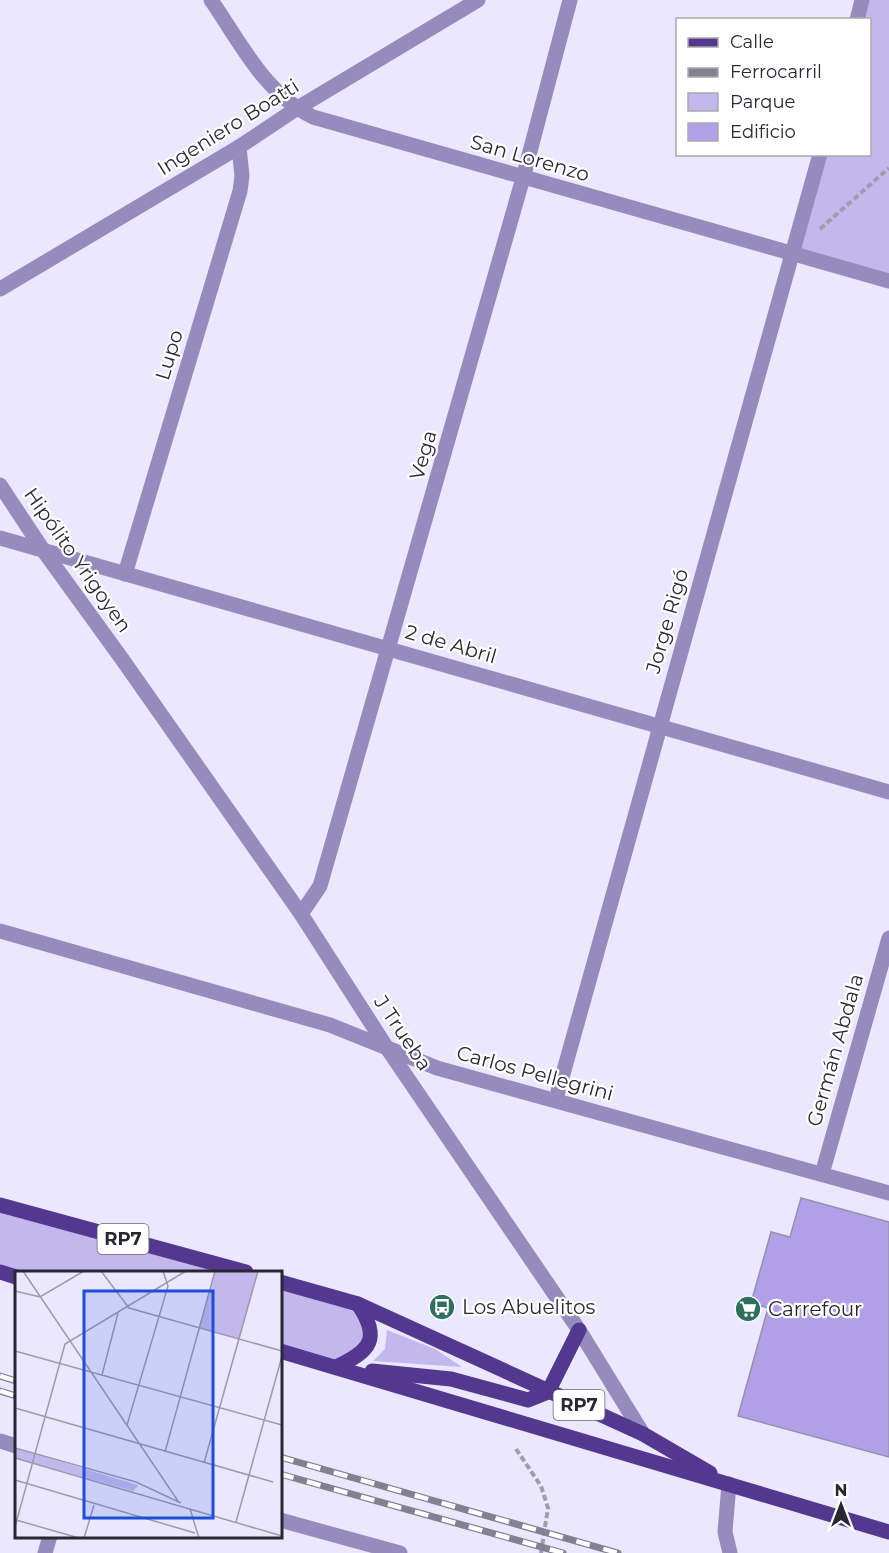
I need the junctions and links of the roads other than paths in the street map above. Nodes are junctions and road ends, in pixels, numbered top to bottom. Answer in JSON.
{"nodes":[{"id":1,"x":211,"y":0,"type":"edge"},
{"id":2,"x":478,"y":0,"type":"edge"},
{"id":3,"x":570,"y":0,"type":"edge"},
{"id":4,"x":862,"y":0,"type":"edge"},
{"id":5,"x":858,"y":18,"type":"edge"},
{"id":6,"x":296,"y":109,"type":"junction"},
{"id":7,"x":239,"y":147,"type":"junction"},
{"id":8,"x":819,"y":156,"type":"edge"},
{"id":9,"x":523,"y":178,"type":"junction"},
{"id":10,"x":793,"y":254,"type":"junction"},
{"id":11,"x":889,"y":281,"type":"edge"},
{"id":12,"x":0,"y":289,"type":"edge"},
{"id":13,"x":0,"y":485,"type":"edge"},
{"id":14,"x":0,"y":538,"type":"edge"},
{"id":15,"x":43,"y":550,"type":"junction"},
{"id":16,"x":125,"y":574,"type":"junction"},
{"id":17,"x":390,"y":648,"type":"junction"},
{"id":18,"x":122,"y":659,"type":"joint"},
{"id":19,"x":660,"y":726,"type":"junction"},
{"id":20,"x":889,"y":792,"type":"edge"},
{"id":21,"x":301,"y":914,"type":"junction"},
{"id":22,"x":0,"y":931,"type":"edge"},
{"id":23,"x":889,"y":938,"type":"edge"},
{"id":24,"x":387,"y":1048,"type":"junction"},
{"id":25,"x":556,"y":1100,"type":"junction"},
{"id":26,"x":822,"y":1174,"type":"junction"},
{"id":27,"x":889,"y":1193,"type":"edge"},
{"id":28,"x":0,"y":1205,"type":"edge"},
{"id":29,"x":242,"y":1271,"type":"edge"},
{"id":30,"x":0,"y":1272,"type":"edge"},
{"id":31,"x":15,"y":1276,"type":"edge"},
{"id":32,"x":282,"y":1283,"type":"edge"},
{"id":33,"x":358,"y":1304,"type":"junction"},
{"id":34,"x":579,"y":1330,"type":"junction"},
{"id":35,"x":282,"y":1352,"type":"edge"},
{"id":36,"x":336,"y":1367,"type":"junction"},
{"id":37,"x":548,"y":1392,"type":"junction"},
{"id":38,"x":643,"y":1434,"type":"junction"},
{"id":39,"x":0,"y":1441,"type":"edge"},
{"id":40,"x":15,"y":1446,"type":"edge"},
{"id":41,"x":729,"y":1484,"type":"junction"},
{"id":42,"x":282,"y":1521,"type":"edge"},
{"id":43,"x":889,"y":1532,"type":"edge"},
{"id":44,"x":49,"y":1538,"type":"edge"},
{"id":45,"x":45,"y":1553,"type":"edge"},
{"id":46,"x":400,"y":1553,"type":"edge"},
{"id":47,"x":730,"y":1553,"type":"edge"}],
"edges":[{"from":1,"to":6,"type":"street","name":"San Lorenzo"},
{"from":2,"to":6,"type":"street","name":"Ingeniero Boatti"},
{"from":3,"to":9,"type":"street","name":"Vega"},
{"from":4,"to":5,"type":"street"},
{"from":6,"to":7,"type":"street","name":"Ingeniero Boatti"},
{"from":6,"to":9,"type":"street","name":"San Lorenzo"},
{"from":7,"to":12,"type":"street","name":"Ingeniero Boatti"},
{"from":7,"to":16,"type":"street","name":"Lupo"},
{"from":8,"to":10,"type":"street","name":"Jorge Rigó"},
{"from":9,"to":10,"type":"street","name":"San Lorenzo"},
{"from":9,"to":17,"type":"street","name":"Vega"},
{"from":10,"to":11,"type":"street","name":"San Lorenzo"},
{"from":10,"to":19,"type":"street","name":"Jorge Rigó"},
{"from":13,"to":15,"type":"street","name":"Hipólito Yrigoyen"},
{"from":14,"to":15,"type":"street","name":"2 de Abril"},
{"from":15,"to":16,"type":"street","name":"2 de Abril"},
{"from":15,"to":18,"type":"street","name":"Hipólito Yrigoyen"},
{"from":16,"to":17,"type":"street","name":"2 de Abril"},
{"from":17,"to":19,"type":"street","name":"2 de Abril"},
{"from":17,"to":21,"type":"street","name":"Vega"},
{"from":18,"to":21,"type":"street","name":"J Trueba"},
{"from":19,"to":20,"type":"street","name":"2 de Abril"},
{"from":19,"to":25,"type":"street","name":"Jorge Rigó"},
{"from":21,"to":24,"type":"street","name":"J Trueba"},
{"from":22,"to":24,"type":"street","name":"Carlos Pellegrini"},
{"from":23,"to":26,"type":"street","name":"Germán Abdala"},
{"from":24,"to":25,"type":"street","name":"Carlos Pellegrini"},
{"from":24,"to":34,"type":"street","name":"J Trueba"},
{"from":25,"to":26,"type":"street","name":"Carlos Pellegrini"},
{"from":26,"to":27,"type":"street","name":"Carlos Pellegrini"},
{"from":28,"to":29,"type":"main road","number":"RP7"},
{"from":30,"to":31,"type":"main road"},
{"from":32,"to":33,"type":"main road","number":"RP7"},
{"from":33,"to":36,"type":"main road"},
{"from":33,"to":37,"type":"main road","number":"RP7"},
{"from":34,"to":37,"type":"main road"},
{"from":34,"to":38,"type":"street","name":"J Trueba"},
{"from":35,"to":36,"type":"main road","number":"RP7"},
{"from":36,"to":37,"type":"main road"},
{"from":36,"to":41,"type":"main road","number":"RP7"},
{"from":37,"to":38,"type":"main road","number":"RP7"},
{"from":38,"to":41,"type":"main road","number":"RP7"},
{"from":39,"to":40,"type":"street"},
{"from":41,"to":43,"type":"main road","number":"RP7"},
{"from":41,"to":47,"type":"street"},
{"from":42,"to":46,"type":"street"},
{"from":44,"to":45,"type":"street"}]}
